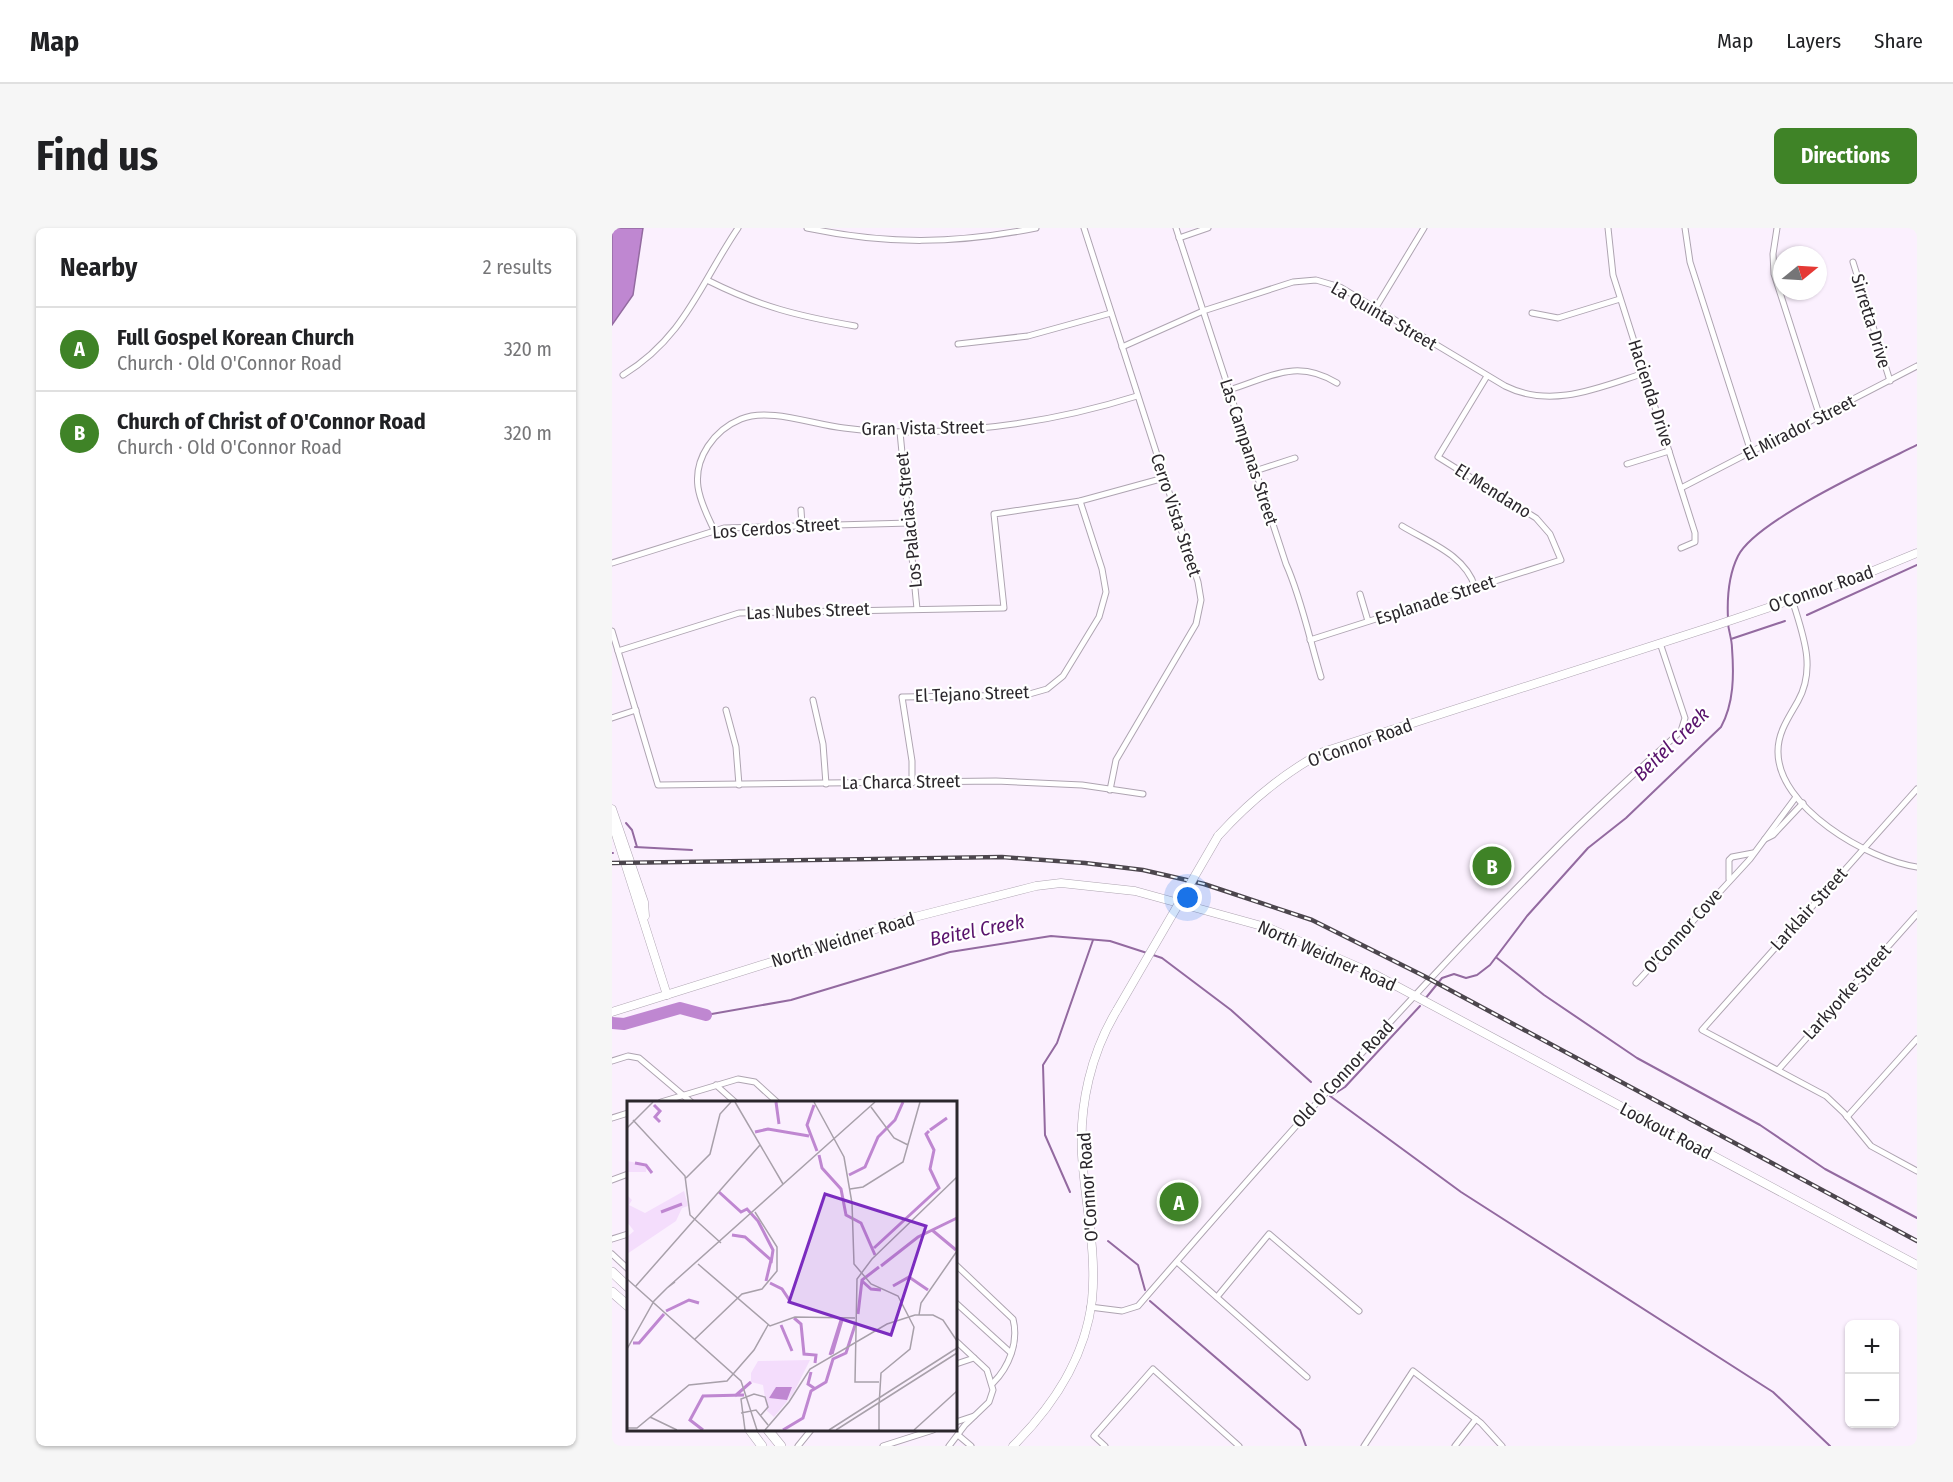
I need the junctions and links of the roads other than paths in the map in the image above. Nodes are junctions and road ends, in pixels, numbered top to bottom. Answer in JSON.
{"nodes":[{"id":1,"x":738,"y":228,"type":"edge"},
{"id":2,"x":807,"y":228,"type":"edge"},
{"id":3,"x":1036,"y":228,"type":"edge"},
{"id":4,"x":1084,"y":228,"type":"edge"},
{"id":5,"x":1176,"y":228,"type":"edge"},
{"id":6,"x":1208,"y":228,"type":"edge"},
{"id":7,"x":1424,"y":228,"type":"edge"},
{"id":8,"x":1608,"y":228,"type":"edge"},
{"id":9,"x":1685,"y":228,"type":"edge"},
{"id":10,"x":1777,"y":228,"type":"edge"},
{"id":11,"x":1179,"y":238,"type":"junction"},
{"id":12,"x":1853,"y":262,"type":"dead end"},
{"id":13,"x":709,"y":280,"type":"junction"},
{"id":14,"x":1620,"y":299,"type":"junction"},
{"id":15,"x":1375,"y":309,"type":"junction"},
{"id":16,"x":1203,"y":311,"type":"junction"},
{"id":17,"x":1112,"y":313,"type":"junction"},
{"id":18,"x":1532,"y":313,"type":"dead end"},
{"id":19,"x":855,"y":326,"type":"dead end"},
{"id":20,"x":958,"y":344,"type":"dead end"},
{"id":21,"x":1122,"y":347,"type":"junction"},
{"id":22,"x":1917,"y":366,"type":"edge"},
{"id":23,"x":1644,"y":373,"type":"junction"},
{"id":24,"x":623,"y":375,"type":"dead end"},
{"id":25,"x":1487,"y":376,"type":"junction"},
{"id":26,"x":1890,"y":381,"type":"junction"},
{"id":27,"x":1337,"y":382,"type":"dead end"},
{"id":28,"x":1229,"y":390,"type":"junction"},
{"id":29,"x":1137,"y":396,"type":"junction"},
{"id":30,"x":1820,"y":417,"type":"junction"},
{"id":31,"x":900,"y":432,"type":"junction"},
{"id":32,"x":1669,"y":451,"type":"junction"},
{"id":33,"x":1751,"y":452,"type":"junction"},
{"id":34,"x":1294,"y":458,"type":"dead end"},
{"id":35,"x":1627,"y":464,"type":"dead end"},
{"id":36,"x":1255,"y":471,"type":"junction"},
{"id":37,"x":1164,"y":478,"type":"junction"},
{"id":38,"x":1681,"y":488,"type":"junction"},
{"id":39,"x":1080,"y":501,"type":"junction"},
{"id":40,"x":801,"y":510,"type":"dead end"},
{"id":41,"x":910,"y":523,"type":"junction"},
{"id":42,"x":802,"y":525,"type":"junction"},
{"id":43,"x":1402,"y":526,"type":"dead end"},
{"id":44,"x":714,"y":530,"type":"junction"},
{"id":45,"x":1681,"y":548,"type":"dead end"},
{"id":46,"x":1917,"y":553,"type":"edge"},
{"id":47,"x":1561,"y":560,"type":"joint"},
{"id":48,"x":612,"y":563,"type":"edge"},
{"id":49,"x":1475,"y":587,"type":"junction"},
{"id":50,"x":1360,"y":594,"type":"dead end"},
{"id":51,"x":1792,"y":599,"type":"junction"},
{"id":52,"x":917,"y":609,"type":"junction"},
{"id":53,"x":1368,"y":621,"type":"junction"},
{"id":54,"x":612,"y":631,"type":"edge"},
{"id":55,"x":1310,"y":640,"type":"junction"},
{"id":56,"x":1660,"y":643,"type":"junction"},
{"id":57,"x":618,"y":651,"type":"junction"},
{"id":58,"x":1321,"y":677,"type":"dead end"},
{"id":59,"x":813,"y":700,"type":"dead end"},
{"id":60,"x":636,"y":710,"type":"junction"},
{"id":61,"x":726,"y":710,"type":"dead end"},
{"id":62,"x":612,"y":718,"type":"edge"},
{"id":63,"x":912,"y":783,"type":"junction"},
{"id":64,"x":826,"y":784,"type":"junction"},
{"id":65,"x":740,"y":785,"type":"junction"},
{"id":66,"x":1917,"y":789,"type":"edge"},
{"id":67,"x":1110,"y":790,"type":"junction"},
{"id":68,"x":1143,"y":794,"type":"dead end"},
{"id":69,"x":1796,"y":797,"type":"junction"},
{"id":70,"x":1803,"y":803,"type":"junction"},
{"id":71,"x":612,"y":809,"type":"edge"},
{"id":72,"x":612,"y":822,"type":"edge"},
{"id":73,"x":1765,"y":839,"type":"junction"},
{"id":74,"x":1863,"y":849,"type":"junction"},
{"id":75,"x":1753,"y":853,"type":"junction"},
{"id":76,"x":1917,"y":867,"type":"edge"},
{"id":77,"x":1729,"y":879,"type":"junction"},
{"id":78,"x":1917,"y":914,"type":"edge"},
{"id":79,"x":646,"y":927,"type":"junction"},
{"id":80,"x":1636,"y":983,"type":"dead end"},
{"id":81,"x":667,"y":995,"type":"junction"},
{"id":82,"x":1415,"y":997,"type":"junction"},
{"id":83,"x":612,"y":1012,"type":"edge"},
{"id":84,"x":1917,"y":1039,"type":"edge"},
{"id":85,"x":612,"y":1061,"type":"edge"},
{"id":86,"x":1778,"y":1070,"type":"junction"},
{"id":87,"x":716,"y":1085,"type":"junction"},
{"id":88,"x":683,"y":1095,"type":"junction"},
{"id":89,"x":664,"y":1101,"type":"edge"},
{"id":90,"x":690,"y":1101,"type":"edge"},
{"id":91,"x":734,"y":1101,"type":"edge"},
{"id":92,"x":776,"y":1101,"type":"edge"},
{"id":93,"x":627,"y":1113,"type":"edge"},
{"id":94,"x":1847,"y":1117,"type":"junction"},
{"id":95,"x":612,"y":1118,"type":"edge"},
{"id":96,"x":1916,"y":1170,"type":"edge"},
{"id":97,"x":627,"y":1174,"type":"edge"},
{"id":98,"x":612,"y":1180,"type":"edge"},
{"id":99,"x":627,"y":1234,"type":"edge"},
{"id":100,"x":612,"y":1239,"type":"edge"},
{"id":101,"x":612,"y":1254,"type":"edge"},
{"id":102,"x":1177,"y":1262,"type":"junction"},
{"id":103,"x":957,"y":1265,"type":"edge"},
{"id":104,"x":1917,"y":1265,"type":"edge"},
{"id":105,"x":627,"y":1268,"type":"edge"},
{"id":106,"x":612,"y":1272,"type":"edge"},
{"id":107,"x":627,"y":1286,"type":"edge"},
{"id":108,"x":612,"y":1292,"type":"edge"},
{"id":109,"x":1217,"y":1297,"type":"junction"},
{"id":110,"x":957,"y":1304,"type":"edge"},
{"id":111,"x":627,"y":1305,"type":"edge"},
{"id":112,"x":1090,"y":1307,"type":"junction"},
{"id":113,"x":1359,"y":1311,"type":"dead end"},
{"id":114,"x":957,"y":1342,"type":"edge"},
{"id":115,"x":1011,"y":1353,"type":"junction"},
{"id":116,"x":974,"y":1358,"type":"junction"},
{"id":117,"x":957,"y":1364,"type":"edge"},
{"id":118,"x":1308,"y":1377,"type":"dead end"},
{"id":119,"x":993,"y":1383,"type":"junction"},
{"id":120,"x":975,"y":1416,"type":"junction"},
{"id":121,"x":1476,"y":1419,"type":"junction"},
{"id":122,"x":957,"y":1422,"type":"edge"},
{"id":123,"x":751,"y":1431,"type":"edge"},
{"id":124,"x":769,"y":1431,"type":"edge"},
{"id":125,"x":810,"y":1431,"type":"edge"},
{"id":126,"x":930,"y":1431,"type":"edge"},
{"id":127,"x":958,"y":1435,"type":"junction"},
{"id":128,"x":952,"y":1445,"type":"edge"},
{"id":129,"x":762,"y":1446,"type":"edge"},
{"id":130,"x":781,"y":1446,"type":"edge"},
{"id":131,"x":798,"y":1446,"type":"edge"},
{"id":132,"x":883,"y":1446,"type":"edge"},
{"id":133,"x":971,"y":1446,"type":"edge"},
{"id":134,"x":1013,"y":1446,"type":"edge"},
{"id":135,"x":1105,"y":1446,"type":"edge"},
{"id":136,"x":1239,"y":1446,"type":"edge"},
{"id":137,"x":1364,"y":1446,"type":"edge"},
{"id":138,"x":1455,"y":1446,"type":"edge"},
{"id":139,"x":1502,"y":1446,"type":"edge"}],
"edges":[{"from":1,"to":13,"type":"street"},
{"from":2,"to":3,"type":"street"},
{"from":4,"to":17,"type":"street","name":"Cerro Vista Street"},
{"from":5,"to":11,"type":"street","name":"Las Campanas Street"},
{"from":6,"to":11,"type":"street"},
{"from":7,"to":15,"type":"street"},
{"from":8,"to":14,"type":"street","name":"Hacienda Drive"},
{"from":9,"to":33,"type":"street"},
{"from":10,"to":30,"type":"street"},
{"from":11,"to":16,"type":"street","name":"Las Campanas Street"},
{"from":12,"to":26,"type":"street","name":"Sirretta Drive"},
{"from":13,"to":19,"type":"street"},
{"from":13,"to":24,"type":"street"},
{"from":14,"to":18,"type":"street"},
{"from":14,"to":23,"type":"street","name":"Hacienda Drive"},
{"from":15,"to":16,"type":"street","name":"La Quinta Street"},
{"from":15,"to":25,"type":"street","name":"La Quinta Street"},
{"from":16,"to":21,"type":"street","name":"La Quinta Street"},
{"from":16,"to":28,"type":"street","name":"Las Campanas Street"},
{"from":17,"to":20,"type":"street"},
{"from":17,"to":21,"type":"street","name":"Cerro Vista Street"},
{"from":21,"to":29,"type":"street","name":"Cerro Vista Street"},
{"from":22,"to":26,"type":"street","name":"El Mirador Street"},
{"from":23,"to":25,"type":"street","name":"La Quinta Street"},
{"from":23,"to":32,"type":"street","name":"Hacienda Drive"},
{"from":25,"to":47,"type":"street","name":"El Mendano"},
{"from":26,"to":30,"type":"street","name":"El Mirador Street"},
{"from":27,"to":28,"type":"street"},
{"from":28,"to":36,"type":"street","name":"Las Campanas Street"},
{"from":29,"to":31,"type":"street","name":"Gran Vista Street"},
{"from":29,"to":37,"type":"street","name":"Cerro Vista Street"},
{"from":30,"to":33,"type":"street","name":"El Mirador Street"},
{"from":31,"to":41,"type":"street","name":"Los Palacias Street"},
{"from":31,"to":44,"type":"street","name":"Gran Vista Street"},
{"from":32,"to":35,"type":"street"},
{"from":32,"to":38,"type":"street","name":"Hacienda Drive"},
{"from":33,"to":38,"type":"street","name":"El Mirador Street"},
{"from":34,"to":36,"type":"street"},
{"from":36,"to":55,"type":"street","name":"Las Campanas Street"},
{"from":37,"to":39,"type":"street"},
{"from":37,"to":67,"type":"street","name":"Cerro Vista Street"},
{"from":38,"to":45,"type":"street","name":"Hacienda Drive"},
{"from":39,"to":52,"type":"street","name":"Las Nubes Street"},
{"from":39,"to":63,"type":"street","name":"El Tejano Street"},
{"from":40,"to":42,"type":"street"},
{"from":41,"to":42,"type":"street","name":"Los Cerdos Street"},
{"from":41,"to":52,"type":"street","name":"Los Palacias Street"},
{"from":42,"to":44,"type":"street","name":"Los Cerdos Street"},
{"from":43,"to":49,"type":"street"},
{"from":44,"to":48,"type":"street","name":"Los Cerdos Street"},
{"from":46,"to":51,"type":"street","name":"O'Connor Road"},
{"from":47,"to":49,"type":"street","name":"Esplanade Street"},
{"from":49,"to":53,"type":"street","name":"Esplanade Street"},
{"from":50,"to":53,"type":"street"},
{"from":51,"to":56,"type":"street","name":"O'Connor Road"},
{"from":51,"to":69,"type":"street"},
{"from":52,"to":57,"type":"street","name":"Las Nubes Street"},
{"from":53,"to":55,"type":"street","name":"Esplanade Street"},
{"from":54,"to":57,"type":"street"},
{"from":55,"to":58,"type":"street","name":"Las Campanas Street"},
{"from":56,"to":82,"type":"street","name":"Old O'Connor Road"},
{"from":56,"to":112,"type":"street","name":"O'Connor Road","bridge":true},
{"from":57,"to":60,"type":"street"},
{"from":59,"to":64,"type":"street"},
{"from":60,"to":62,"type":"street"},
{"from":60,"to":65,"type":"street","name":"La Charca Street"},
{"from":61,"to":65,"type":"street"},
{"from":63,"to":64,"type":"street","name":"La Charca Street"},
{"from":63,"to":67,"type":"street","name":"La Charca Street"},
{"from":64,"to":65,"type":"street","name":"La Charca Street"},
{"from":66,"to":74,"type":"street","name":"Larklair Street"},
{"from":67,"to":68,"type":"street","name":"La Charca Street"},
{"from":69,"to":70,"type":"street"},
{"from":69,"to":73,"type":"street","name":"O'Connor Cove"},
{"from":70,"to":73,"type":"street","name":"O'Connor Cove"},
{"from":70,"to":74,"type":"street"},
{"from":71,"to":79,"type":"street"},
{"from":72,"to":79,"type":"street"},
{"from":73,"to":75,"type":"street","name":"O'Connor Cove"},
{"from":74,"to":76,"type":"street"},
{"from":74,"to":86,"type":"street","name":"Larklair Street"},
{"from":75,"to":77,"type":"street","name":"O'Connor Cove"},
{"from":75,"to":77,"type":"street","name":"O'Connor Cove"},
{"from":77,"to":80,"type":"street","name":"O'Connor Cove"},
{"from":78,"to":86,"type":"street","name":"Larkyorke Street"},
{"from":79,"to":81,"type":"street"},
{"from":81,"to":82,"type":"street","name":"North Weidner Road"},
{"from":81,"to":83,"type":"street","name":"North Weidner Road"},
{"from":82,"to":102,"type":"street","name":"Old O'Connor Road"},
{"from":82,"to":104,"type":"street","name":"Lookout Road"},
{"from":84,"to":94,"type":"street"},
{"from":85,"to":88,"type":"street"},
{"from":86,"to":94,"type":"street"},
{"from":87,"to":88,"type":"street"},
{"from":87,"to":91,"type":"street"},
{"from":87,"to":92,"type":"street"},
{"from":88,"to":89,"type":"street"},
{"from":88,"to":90,"type":"street"},
{"from":93,"to":95,"type":"street"},
{"from":94,"to":96,"type":"street"},
{"from":97,"to":98,"type":"street"},
{"from":99,"to":100,"type":"street"},
{"from":101,"to":105,"type":"street"},
{"from":102,"to":109,"type":"street"},
{"from":102,"to":112,"type":"street","name":"Old O'Connor Road"},
{"from":103,"to":115,"type":"street"},
{"from":106,"to":107,"type":"highway"},
{"from":108,"to":111,"type":"highway"},
{"from":109,"to":113,"type":"street"},
{"from":109,"to":118,"type":"street"},
{"from":110,"to":115,"type":"street"},
{"from":112,"to":134,"type":"street","name":"O'Connor Road"},
{"from":114,"to":116,"type":"street"},
{"from":115,"to":119,"type":"street"},
{"from":116,"to":117,"type":"street"},
{"from":116,"to":119,"type":"street"},
{"from":119,"to":120,"type":"street"},
{"from":120,"to":122,"type":"street"},
{"from":120,"to":127,"type":"street"},
{"from":121,"to":137,"type":"street"},
{"from":121,"to":138,"type":"street"},
{"from":121,"to":139,"type":"street"},
{"from":123,"to":129,"type":"highway"},
{"from":124,"to":130,"type":"highway"},
{"from":125,"to":131,"type":"street"},
{"from":126,"to":132,"type":"street"},
{"from":127,"to":128,"type":"street"},
{"from":127,"to":133,"type":"street"},
{"from":135,"to":136,"type":"street"}]}
